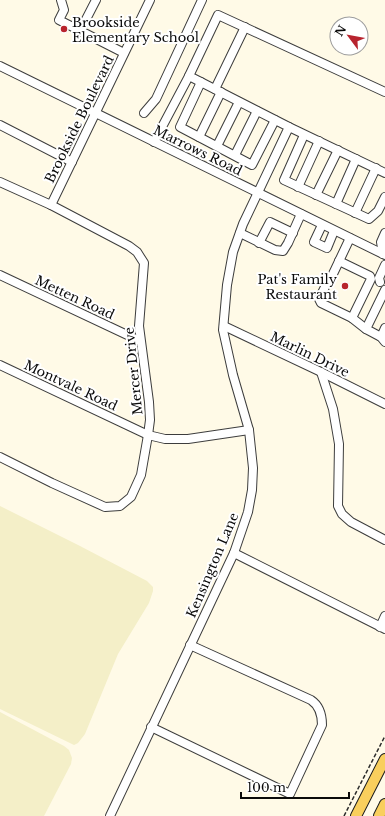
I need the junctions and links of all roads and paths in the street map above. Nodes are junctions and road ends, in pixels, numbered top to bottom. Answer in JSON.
{"nodes":[{"id":1,"x":61,"y":0,"type":"edge"},
{"id":2,"x":96,"y":0,"type":"edge"},
{"id":3,"x":150,"y":0,"type":"edge"},
{"id":4,"x":202,"y":0,"type":"edge"},
{"id":5,"x":245,"y":27,"type":"junction"},
{"id":6,"x":80,"y":30,"type":"junction"},
{"id":7,"x":124,"y":53,"type":"junction"},
{"id":8,"x":0,"y":66,"type":"edge"},
{"id":9,"x":189,"y":76,"type":"junction"},
{"id":10,"x":201,"y":82,"type":"junction"},
{"id":11,"x":218,"y":91,"type":"junction"},
{"id":12,"x":385,"y":92,"type":"edge"},
{"id":13,"x":239,"y":102,"type":"junction"},
{"id":14,"x":257,"y":111,"type":"junction"},
{"id":15,"x":95,"y":113,"type":"junction"},
{"id":16,"x":144,"y":113,"type":"dead end"},
{"id":17,"x":276,"y":120,"type":"junction"},
{"id":18,"x":0,"y":125,"type":"edge"},
{"id":19,"x":289,"y":127,"type":"junction"},
{"id":20,"x":304,"y":134,"type":"junction"},
{"id":21,"x":199,"y":137,"type":"junction"},
{"id":22,"x":319,"y":141,"type":"junction"},
{"id":23,"x":154,"y":142,"type":"junction"},
{"id":24,"x":217,"y":146,"type":"junction"},
{"id":25,"x":338,"y":150,"type":"junction"},
{"id":26,"x":235,"y":156,"type":"junction"},
{"id":27,"x":356,"y":159,"type":"junction"},
{"id":28,"x":72,"y":162,"type":"junction"},
{"id":29,"x":376,"y":168,"type":"junction"},
{"id":30,"x":385,"y":173,"type":"edge"},
{"id":31,"x":0,"y":182,"type":"edge"},
{"id":32,"x":298,"y":187,"type":"junction"},
{"id":33,"x":258,"y":193,"type":"junction"},
{"id":34,"x":316,"y":195,"type":"junction"},
{"id":35,"x":385,"y":197,"type":"edge"},
{"id":36,"x":336,"y":204,"type":"junction"},
{"id":37,"x":51,"y":205,"type":"junction"},
{"id":38,"x":355,"y":213,"type":"junction"},
{"id":39,"x":301,"y":214,"type":"junction"},
{"id":40,"x":322,"y":225,"type":"junction"},
{"id":41,"x":334,"y":231,"type":"junction"},
{"id":42,"x":240,"y":233,"type":"junction"},
{"id":43,"x":293,"y":233,"type":"junction"},
{"id":44,"x":385,"y":233,"type":"edge"},
{"id":45,"x":350,"y":238,"type":"junction"},
{"id":46,"x":259,"y":243,"type":"junction"},
{"id":47,"x":384,"y":255,"type":"edge"},
{"id":48,"x":339,"y":261,"type":"junction"},
{"id":49,"x":385,"y":265,"type":"edge"},
{"id":50,"x":0,"y":275,"type":"edge"},
{"id":51,"x":371,"y":279,"type":"junction"},
{"id":52,"x":383,"y":282,"type":"edge"},
{"id":53,"x":385,"y":290,"type":"edge"},
{"id":54,"x":352,"y":318,"type":"junction"},
{"id":55,"x":224,"y":326,"type":"junction"},
{"id":56,"x":385,"y":328,"type":"edge"},
{"id":57,"x":366,"y":329,"type":"junction"},
{"id":58,"x":383,"y":339,"type":"edge"},
{"id":59,"x":140,"y":341,"type":"junction"},
{"id":60,"x":0,"y":365,"type":"edge"},
{"id":61,"x":321,"y":372,"type":"junction"},
{"id":62,"x":385,"y":404,"type":"edge"},
{"id":63,"x":249,"y":430,"type":"junction"},
{"id":64,"x":148,"y":435,"type":"junction"},
{"id":65,"x":0,"y":457,"type":"edge"},
{"id":66,"x":385,"y":540,"type":"edge"},
{"id":67,"x":234,"y":552,"type":"junction"},
{"id":68,"x":385,"y":616,"type":"edge"},
{"id":69,"x":382,"y":628,"type":"edge"},
{"id":70,"x":190,"y":645,"type":"junction"},
{"id":71,"x":151,"y":727,"type":"junction"},
{"id":72,"x":385,"y":736,"type":"edge"},
{"id":73,"x":385,"y":759,"type":"edge"},
{"id":74,"x":385,"y":804,"type":"edge"},
{"id":75,"x":110,"y":816,"type":"edge"},
{"id":76,"x":344,"y":816,"type":"edge"},
{"id":77,"x":356,"y":816,"type":"edge"},
{"id":78,"x":379,"y":816,"type":"edge"}],
"edges":[{"from":1,"to":6,"type":"street"},
{"from":2,"to":6,"type":"street"},
{"from":3,"to":7,"type":"street","name":"Brookside Boulevard"},
{"from":4,"to":16,"type":"street"},
{"from":5,"to":9,"type":"street"},
{"from":5,"to":11,"type":"street"},
{"from":5,"to":12,"type":"street"},
{"from":6,"to":7,"type":"street"},
{"from":7,"to":15,"type":"street","name":"Brookside Boulevard"},
{"from":8,"to":15,"type":"street","name":"Marrows Road"},
{"from":9,"to":10,"type":"street"},
{"from":9,"to":23,"type":"street"},
{"from":10,"to":11,"type":"street"},
{"from":10,"to":21,"type":"street"},
{"from":11,"to":13,"type":"street"},
{"from":11,"to":21,"type":"street"},
{"from":13,"to":14,"type":"street"},
{"from":13,"to":24,"type":"street"},
{"from":14,"to":17,"type":"street"},
{"from":14,"to":26,"type":"street"},
{"from":15,"to":23,"type":"street","name":"Marrows Road"},
{"from":15,"to":28,"type":"street","name":"Brookside Boulevard"},
{"from":17,"to":19,"type":"street"},
{"from":17,"to":26,"type":"street"},
{"from":18,"to":28,"type":"street"},
{"from":19,"to":20,"type":"street"},
{"from":19,"to":33,"type":"street","name":"Kensington Lane"},
{"from":20,"to":22,"type":"street"},
{"from":20,"to":32,"type":"street"},
{"from":21,"to":24,"type":"street"},
{"from":22,"to":25,"type":"street"},
{"from":22,"to":32,"type":"street"},
{"from":23,"to":33,"type":"street","name":"Marrows Road"},
{"from":24,"to":26,"type":"street"},
{"from":25,"to":27,"type":"street"},
{"from":25,"to":34,"type":"street"},
{"from":27,"to":29,"type":"street"},
{"from":27,"to":36,"type":"street"},
{"from":28,"to":37,"type":"street","name":"Brookside Boulevard"},
{"from":29,"to":30,"type":"street"},
{"from":29,"to":38,"type":"street"},
{"from":31,"to":37,"type":"street","name":"Mercer Drive"},
{"from":32,"to":34,"type":"street"},
{"from":33,"to":39,"type":"street","name":"Marrows Road"},
{"from":33,"to":42,"type":"street","name":"Kensington Lane"},
{"from":34,"to":36,"type":"street"},
{"from":35,"to":38,"type":"street"},
{"from":36,"to":38,"type":"street"},
{"from":37,"to":59,"type":"street","name":"Mercer Drive"},
{"from":39,"to":40,"type":"street","name":"Marrows Road"},
{"from":39,"to":43,"type":"street"},
{"from":40,"to":41,"type":"street","name":"Marrows Road"},
{"from":40,"to":41,"type":"street"},
{"from":41,"to":45,"type":"street","name":"Marrows Road"},
{"from":42,"to":46,"type":"street"},
{"from":42,"to":55,"type":"street","name":"Kensington Lane"},
{"from":43,"to":46,"type":"street"},
{"from":43,"to":46,"type":"street"},
{"from":44,"to":47,"type":"street"},
{"from":45,"to":47,"type":"street","name":"Marrows Road"},
{"from":45,"to":48,"type":"street"},
{"from":48,"to":51,"type":"street"},
{"from":48,"to":54,"type":"street"},
{"from":49,"to":52,"type":"street"},
{"from":50,"to":59,"type":"street","name":"Metten Road"},
{"from":51,"to":52,"type":"street"},
{"from":51,"to":54,"type":"street"},
{"from":53,"to":57,"type":"street"},
{"from":54,"to":57,"type":"street"},
{"from":55,"to":61,"type":"street","name":"Marlin Drive"},
{"from":55,"to":63,"type":"street","name":"Kensington Lane"},
{"from":56,"to":58,"type":"street"},
{"from":57,"to":58,"type":"street"},
{"from":59,"to":64,"type":"street","name":"Mercer Drive"},
{"from":60,"to":64,"type":"street","name":"Montvale Road"},
{"from":61,"to":62,"type":"street","name":"Marlin Drive"},
{"from":61,"to":66,"type":"street"},
{"from":63,"to":64,"type":"street","name":"Montvale Road"},
{"from":63,"to":67,"type":"street","name":"Kensington Lane"},
{"from":64,"to":65,"type":"street","name":"Mercer Drive"},
{"from":67,"to":69,"type":"street"},
{"from":67,"to":70,"type":"street","name":"Kensington Lane"},
{"from":68,"to":69,"type":"street"},
{"from":70,"to":71,"type":"street","name":"Kensington Lane"},
{"from":70,"to":71,"type":"street"},
{"from":71,"to":75,"type":"street","name":"Kensington Lane"},
{"from":72,"to":76,"type":"path"},
{"from":73,"to":77,"type":"main road"},
{"from":74,"to":78,"type":"main road"}]}
